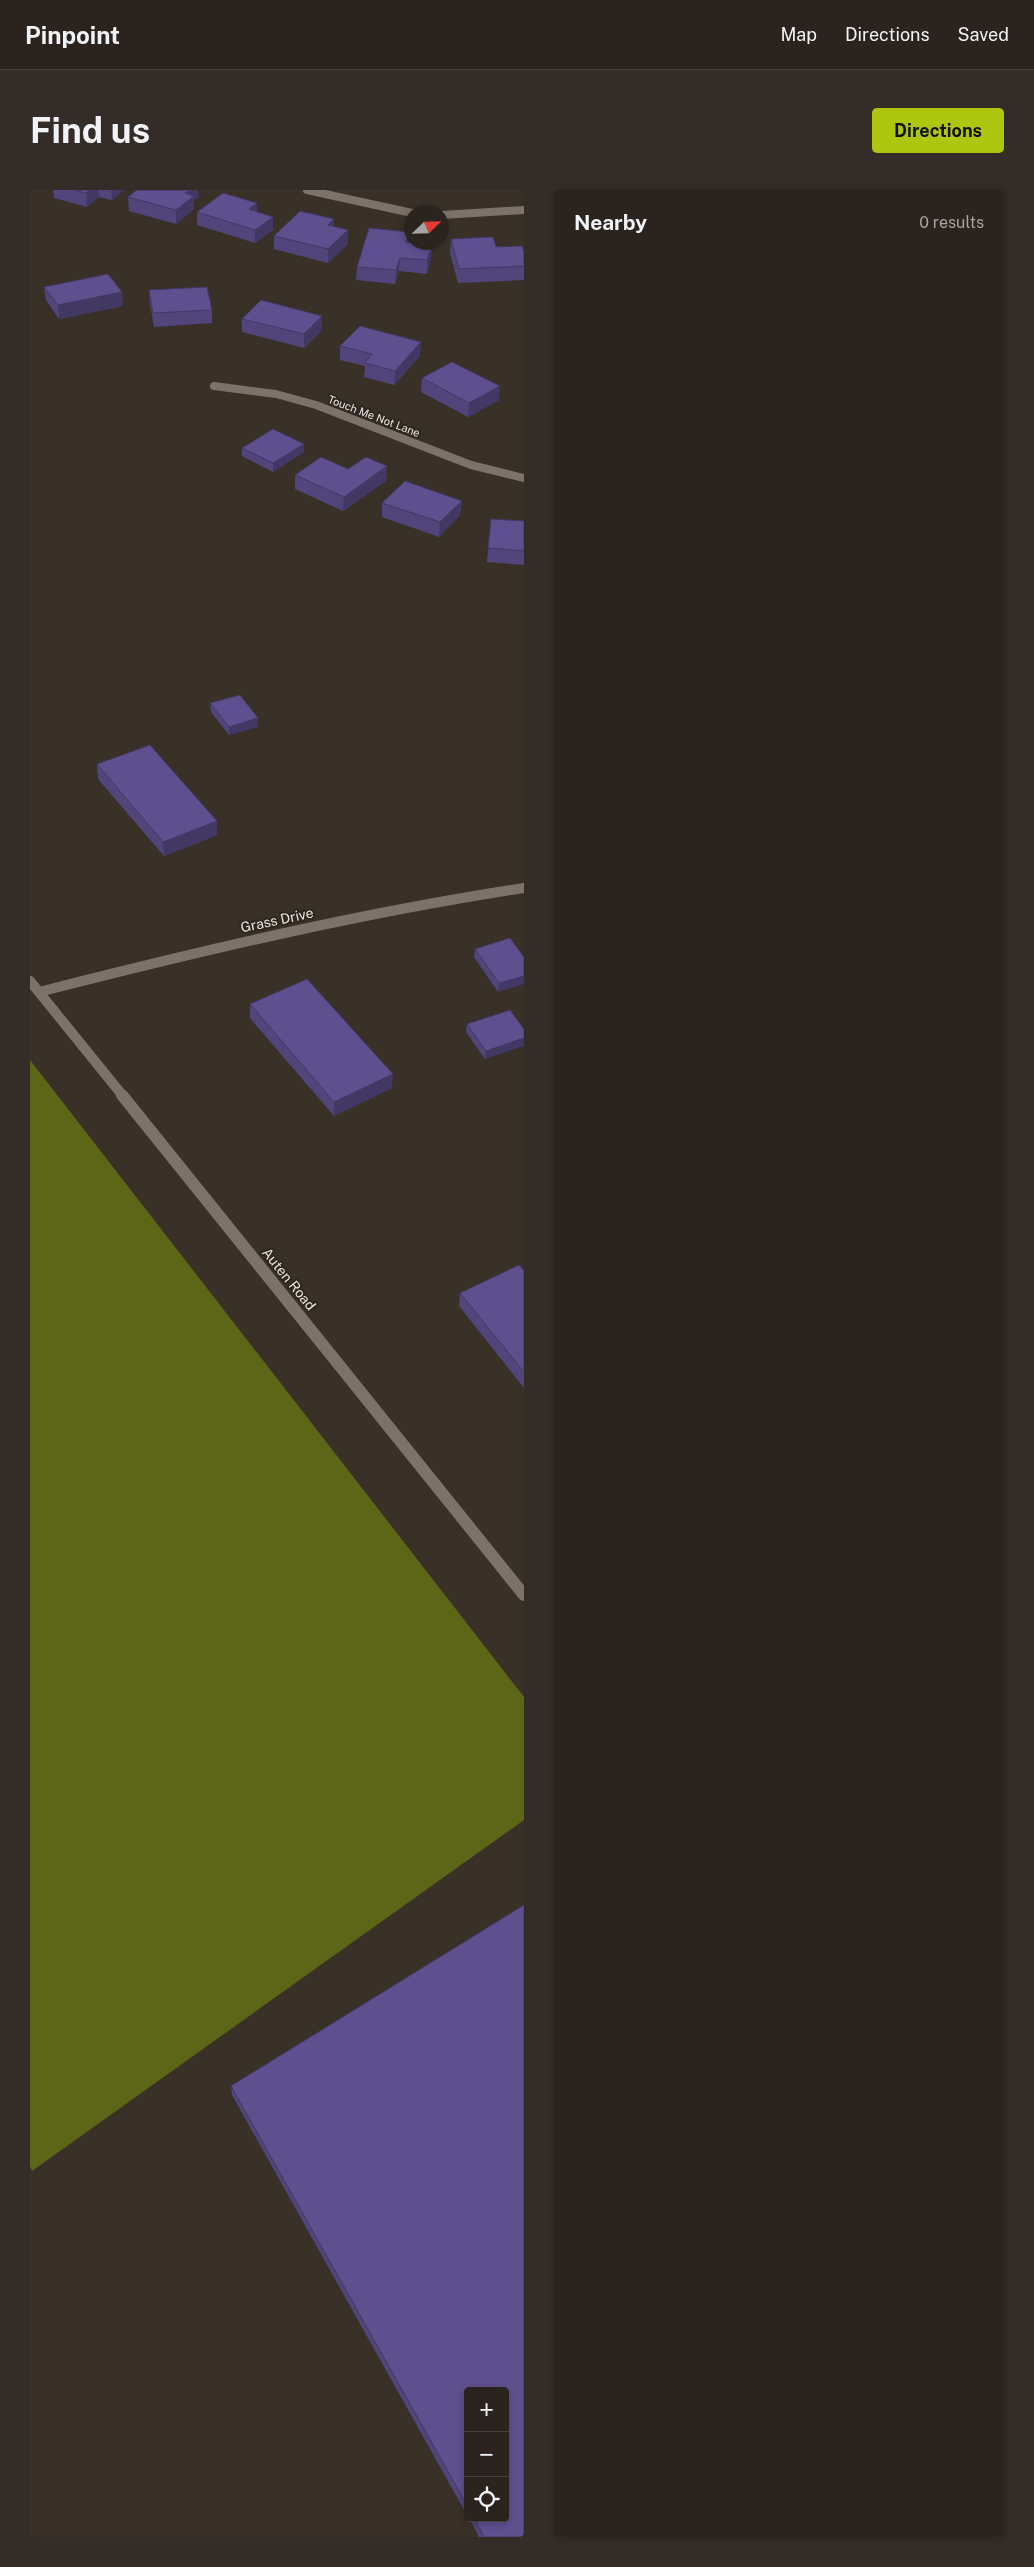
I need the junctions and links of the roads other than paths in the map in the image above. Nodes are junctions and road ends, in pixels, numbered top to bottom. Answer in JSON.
{"nodes":[{"id":1,"x":308,"y":190,"type":"edge"},
{"id":2,"x":524,"y":210,"type":"edge"},
{"id":3,"x":404,"y":211,"type":"edge"},
{"id":4,"x":449,"y":215,"type":"edge"},
{"id":5,"x":214,"y":386,"type":"dead end"},
{"id":6,"x":524,"y":478,"type":"edge"},
{"id":7,"x":524,"y":888,"type":"edge"},
{"id":8,"x":30,"y":981,"type":"edge"},
{"id":9,"x":39,"y":992,"type":"junction"},
{"id":10,"x":524,"y":1595,"type":"edge"}],
"edges":[{"from":1,"to":3,"type":"street"},
{"from":2,"to":4,"type":"street"},
{"from":5,"to":6,"type":"street","name":"Touch Me Not Lane"},
{"from":7,"to":9,"type":"street","name":"Grass Drive"},
{"from":8,"to":9,"type":"street","name":"Auten Road"},
{"from":9,"to":10,"type":"street","name":"Auten Road"}]}
